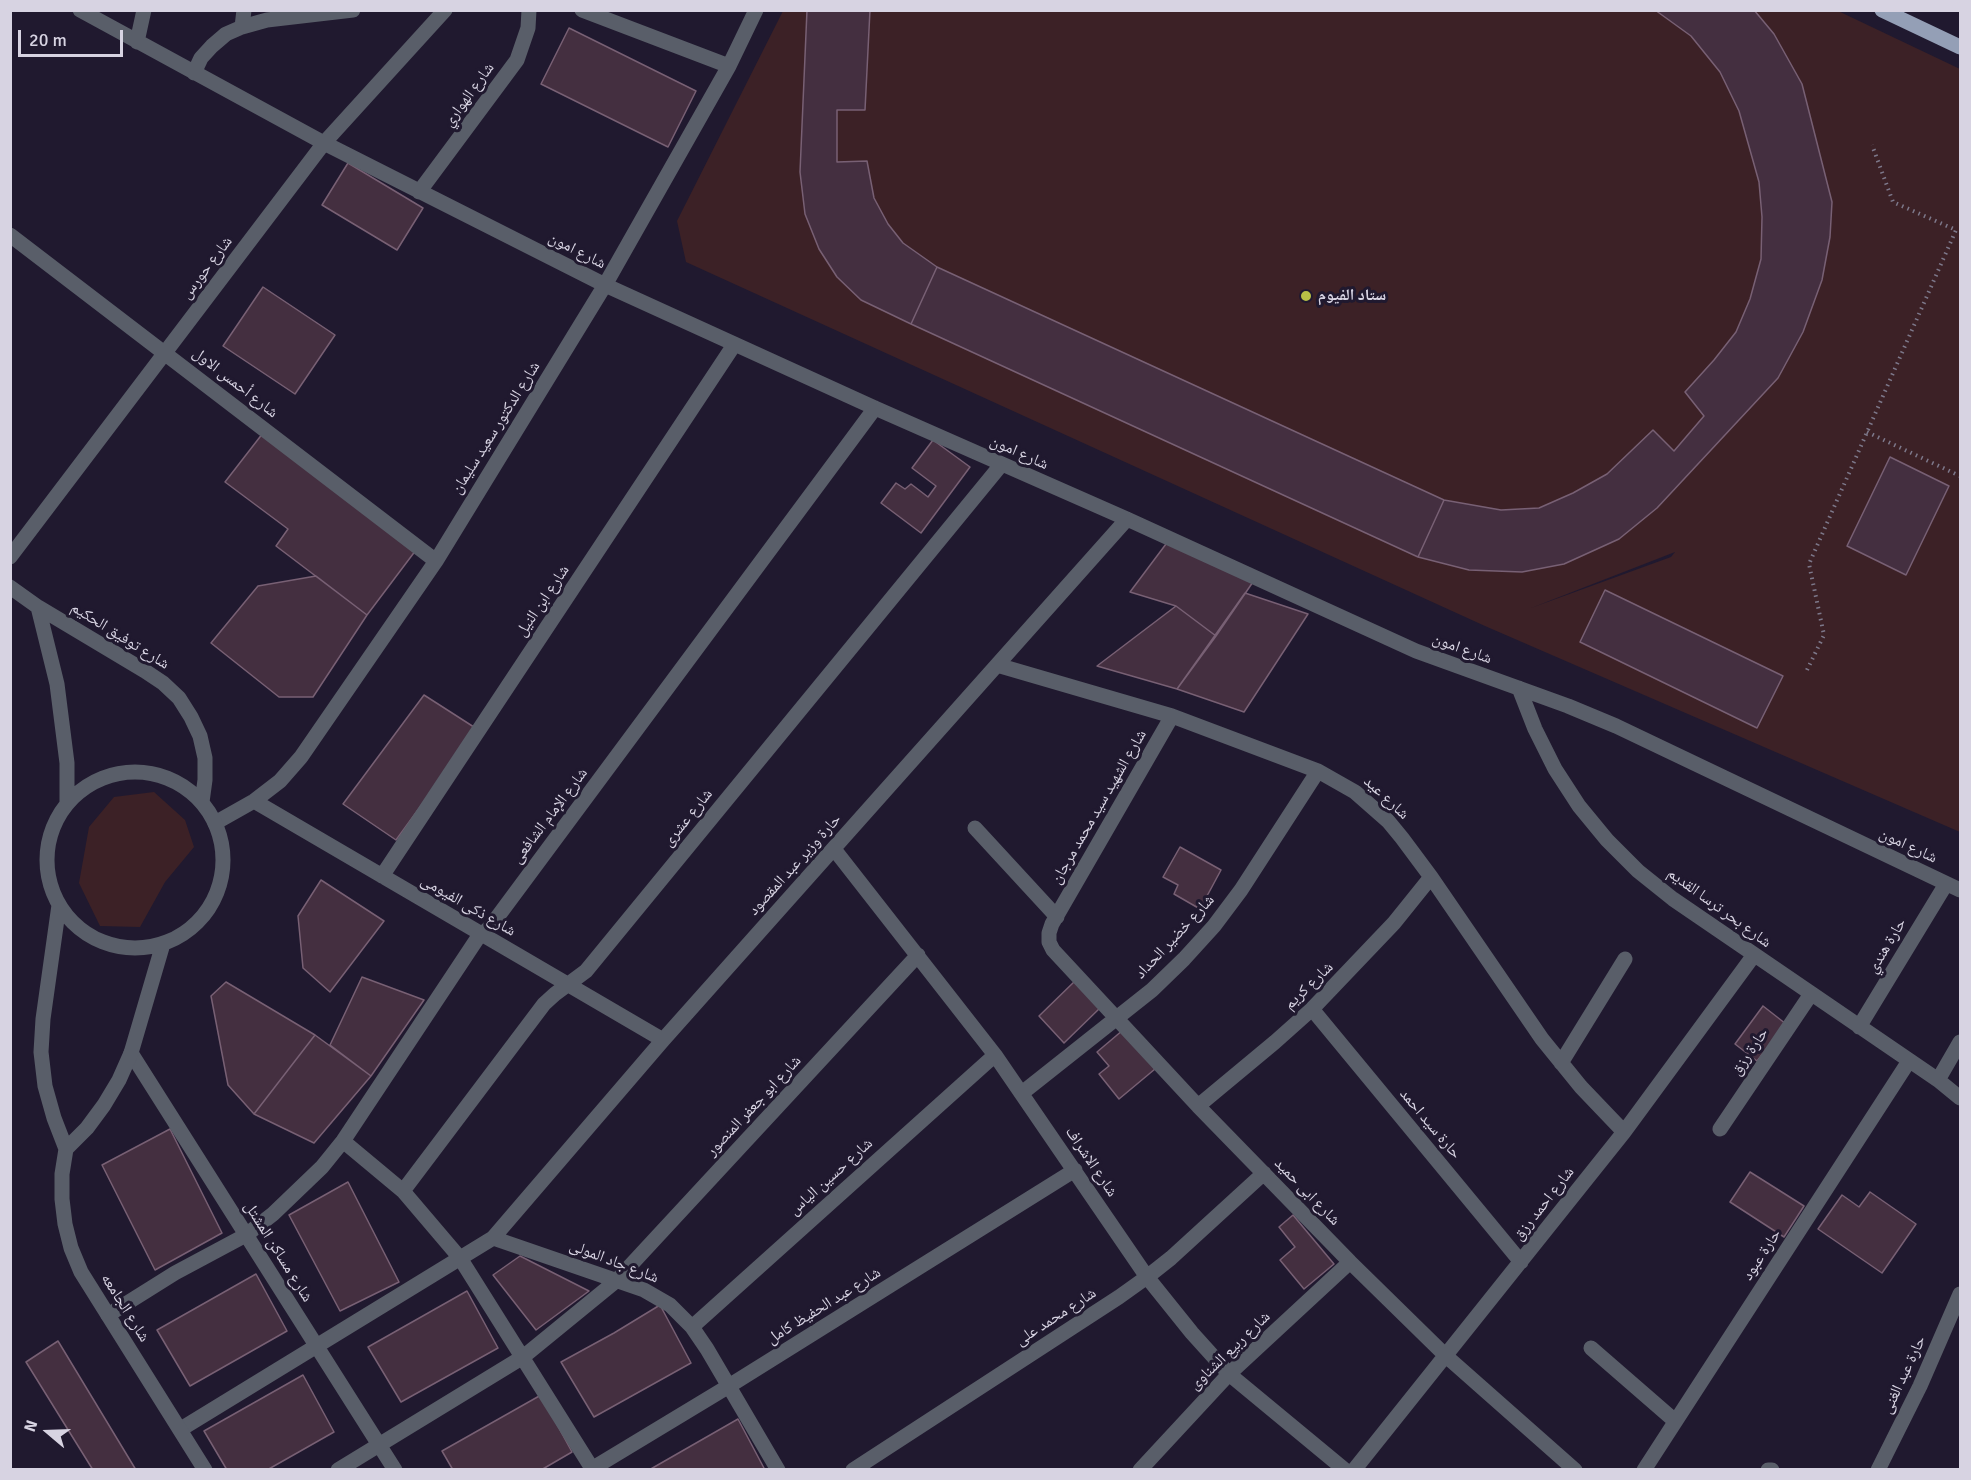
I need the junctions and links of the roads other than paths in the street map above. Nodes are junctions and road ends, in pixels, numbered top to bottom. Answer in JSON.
{"nodes":[{"id":1,"x":80,"y":10,"type":"edge"},
{"id":2,"x":144,"y":10,"type":"edge"},
{"id":3,"x":244,"y":10,"type":"edge"},
{"id":4,"x":352,"y":10,"type":"edge"},
{"id":5,"x":445,"y":10,"type":"edge"},
{"id":6,"x":529,"y":10,"type":"edge"},
{"id":7,"x":582,"y":10,"type":"edge"},
{"id":8,"x":756,"y":10,"type":"edge"},
{"id":9,"x":1882,"y":10,"type":"edge"},
{"id":10,"x":242,"y":27,"type":"junction"},
{"id":11,"x":137,"y":42,"type":"junction"},
{"id":12,"x":1960,"y":47,"type":"edge"},
{"id":13,"x":729,"y":66,"type":"junction"},
{"id":14,"x":194,"y":73,"type":"junction"},
{"id":15,"x":324,"y":144,"type":"junction"},
{"id":16,"x":419,"y":192,"type":"junction"},
{"id":17,"x":10,"y":235,"type":"edge"},
{"id":18,"x":605,"y":285,"type":"junction"},
{"id":19,"x":734,"y":345,"type":"junction"},
{"id":20,"x":166,"y":353,"type":"junction"},
{"id":21,"x":875,"y":408,"type":"junction"},
{"id":22,"x":1001,"y":465,"type":"junction"},
{"id":23,"x":1127,"y":519,"type":"junction"},
{"id":24,"x":10,"y":557,"type":"edge"},
{"id":25,"x":436,"y":561,"type":"junction"},
{"id":26,"x":10,"y":587,"type":"edge"},
{"id":27,"x":38,"y":607,"type":"junction"},
{"id":28,"x":997,"y":666,"type":"junction"},
{"id":29,"x":1519,"y":688,"type":"junction"},
{"id":30,"x":1172,"y":716,"type":"junction"},
{"id":31,"x":1318,"y":771,"type":"junction"},
{"id":32,"x":254,"y":801,"type":"junction"},
{"id":33,"x":202,"y":802,"type":"junction"},
{"id":34,"x":67,"y":803,"type":"junction"},
{"id":35,"x":215,"y":823,"type":"junction"},
{"id":36,"x":975,"y":828,"type":"dead end"},
{"id":37,"x":834,"y":849,"type":"junction"},
{"id":38,"x":382,"y":876,"type":"junction"},
{"id":39,"x":1431,"y":877,"type":"junction"},
{"id":40,"x":1946,"y":884,"type":"junction"},
{"id":41,"x":1960,"y":890,"type":"edge"},
{"id":42,"x":59,"y":905,"type":"junction"},
{"id":43,"x":1057,"y":916,"type":"junction"},
{"id":44,"x":482,"y":935,"type":"junction"},
{"id":45,"x":163,"y":944,"type":"junction"},
{"id":46,"x":1754,"y":955,"type":"junction"},
{"id":47,"x":918,"y":956,"type":"junction"},
{"id":48,"x":1625,"y":959,"type":"dead end"},
{"id":49,"x":567,"y":985,"type":"junction"},
{"id":50,"x":1811,"y":994,"type":"junction"},
{"id":51,"x":1312,"y":1009,"type":"junction"},
{"id":52,"x":1118,"y":1018,"type":"junction"},
{"id":53,"x":1859,"y":1027,"type":"junction"},
{"id":54,"x":663,"y":1040,"type":"junction"},
{"id":55,"x":1960,"y":1042,"type":"edge"},
{"id":56,"x":131,"y":1053,"type":"junction"},
{"id":57,"x":995,"y":1055,"type":"junction"},
{"id":58,"x":1910,"y":1061,"type":"junction"},
{"id":59,"x":1561,"y":1063,"type":"junction"},
{"id":60,"x":1938,"y":1080,"type":"junction"},
{"id":61,"x":1022,"y":1093,"type":"junction"},
{"id":62,"x":1960,"y":1098,"type":"edge"},
{"id":63,"x":1198,"y":1106,"type":"junction"},
{"id":64,"x":1720,"y":1129,"type":"dead end"},
{"id":65,"x":1624,"y":1132,"type":"junction"},
{"id":66,"x":343,"y":1141,"type":"junction"},
{"id":67,"x":66,"y":1149,"type":"junction"},
{"id":68,"x":1075,"y":1170,"type":"junction"},
{"id":69,"x":1264,"y":1173,"type":"junction"},
{"id":70,"x":403,"y":1191,"type":"junction"},
{"id":71,"x":246,"y":1235,"type":"junction"},
{"id":72,"x":493,"y":1238,"type":"junction"},
{"id":73,"x":460,"y":1258,"type":"junction"},
{"id":74,"x":1350,"y":1262,"type":"junction"},
{"id":75,"x":1521,"y":1262,"type":"junction"},
{"id":76,"x":1148,"y":1277,"type":"junction"},
{"id":77,"x":616,"y":1281,"type":"junction"},
{"id":78,"x":1960,"y":1294,"type":"edge"},
{"id":79,"x":108,"y":1315,"type":"junction"},
{"id":80,"x":692,"y":1327,"type":"junction"},
{"id":81,"x":316,"y":1346,"type":"junction"},
{"id":82,"x":1591,"y":1348,"type":"dead end"},
{"id":83,"x":1446,"y":1356,"type":"junction"},
{"id":84,"x":522,"y":1357,"type":"junction"},
{"id":85,"x":1229,"y":1374,"type":"junction"},
{"id":86,"x":729,"y":1386,"type":"junction"},
{"id":87,"x":1675,"y":1421,"type":"junction"},
{"id":88,"x":181,"y":1429,"type":"junction"},
{"id":89,"x":379,"y":1444,"type":"junction"},
{"id":90,"x":592,"y":1469,"type":"edge"},
{"id":91,"x":205,"y":1470,"type":"edge"},
{"id":92,"x":338,"y":1470,"type":"edge"},
{"id":93,"x":395,"y":1470,"type":"edge"},
{"id":94,"x":778,"y":1470,"type":"edge"},
{"id":95,"x":853,"y":1470,"type":"edge"},
{"id":96,"x":1140,"y":1470,"type":"edge"},
{"id":97,"x":1345,"y":1470,"type":"edge"},
{"id":98,"x":1354,"y":1470,"type":"edge"},
{"id":99,"x":1575,"y":1470,"type":"edge"},
{"id":100,"x":1644,"y":1470,"type":"edge"},
{"id":101,"x":1768,"y":1470,"type":"edge"},
{"id":102,"x":1772,"y":1470,"type":"edge"},
{"id":103,"x":1878,"y":1470,"type":"edge"}],
"edges":[{"from":1,"to":11,"type":"street","name":"شارع امون"},
{"from":2,"to":11,"type":"street"},
{"from":3,"to":10,"type":"street"},
{"from":4,"to":10,"type":"street"},
{"from":5,"to":15,"type":"street","name":"شارع حورس"},
{"from":6,"to":16,"type":"street","name":"شارع الهواري"},
{"from":7,"to":13,"type":"street"},
{"from":8,"to":13,"type":"street","name":"شارع الدكتور سعيد سليمان"},
{"from":9,"to":12,"type":"main road"},
{"from":10,"to":14,"type":"street"},
{"from":11,"to":14,"type":"street","name":"شارع امون"},
{"from":13,"to":18,"type":"street","name":"شارع الدكتور سعيد سليمان"},
{"from":14,"to":15,"type":"street","name":"شارع امون"},
{"from":15,"to":16,"type":"street","name":"شارع امون"},
{"from":15,"to":20,"type":"street","name":"شارع حورس"},
{"from":16,"to":18,"type":"street","name":"شارع امون"},
{"from":17,"to":20,"type":"street","name":"شارع أحمس الاول"},
{"from":18,"to":19,"type":"street","name":"شارع امون"},
{"from":18,"to":25,"type":"street","name":"شارع الدكتور سعيد سليمان"},
{"from":19,"to":21,"type":"street","name":"شارع امون"},
{"from":19,"to":38,"type":"street","name":"شارع ابن النيل"},
{"from":20,"to":24,"type":"street","name":"شارع حورس"},
{"from":20,"to":25,"type":"street","name":"شارع أحمس الاول"},
{"from":21,"to":22,"type":"street","name":"شارع امون"},
{"from":21,"to":44,"type":"street","name":"شارع الإمام الشافعى"},
{"from":22,"to":23,"type":"street","name":"شارع امون"},
{"from":22,"to":49,"type":"street","name":"شارع عشرى"},
{"from":23,"to":28,"type":"street","name":"حارة وزير عبد المقصود"},
{"from":23,"to":29,"type":"street","name":"شارع امون"},
{"from":25,"to":32,"type":"street","name":"شارع الدكتور سعيد سليمان"},
{"from":26,"to":27,"type":"street","name":"شارع توفيق الحكيم"},
{"from":27,"to":33,"type":"street","name":"شارع توفيق الحكيم"},
{"from":27,"to":34,"type":"street"},
{"from":28,"to":30,"type":"street","name":"شارع عيد"},
{"from":28,"to":37,"type":"street","name":"حارة وزير عبد المقصود"},
{"from":29,"to":40,"type":"street","name":"شارع امون"},
{"from":29,"to":46,"type":"street","name":"شارع بحر ترسا القديم"},
{"from":30,"to":31,"type":"street","name":"شارع عيد"},
{"from":30,"to":43,"type":"street","name":"شارع الشهيد سيد محمد مرجان"},
{"from":31,"to":39,"type":"street","name":"شارع عيد"},
{"from":31,"to":52,"type":"street","name":"شارع خضير الحداد"},
{"from":32,"to":35,"type":"street","name":"شارع الدكتور سعيد سليمان"},
{"from":32,"to":38,"type":"street","name":"شارع ذكى الفيومى"},
{"from":33,"to":34,"type":"street"},
{"from":33,"to":35,"type":"street"},
{"from":34,"to":42,"type":"street"},
{"from":35,"to":45,"type":"street"},
{"from":36,"to":43,"type":"street"},
{"from":37,"to":47,"type":"street","name":"شارع الاشراف"},
{"from":37,"to":54,"type":"street","name":"حارة وزير عبد المقصود"},
{"from":38,"to":44,"type":"street","name":"شارع ذكى الفيومى"},
{"from":39,"to":51,"type":"street","name":"شارع كريم"},
{"from":39,"to":59,"type":"street","name":"شارع عيد"},
{"from":40,"to":41,"type":"street","name":"شارع امون"},
{"from":40,"to":53,"type":"street","name":"حارة هندي"},
{"from":42,"to":45,"type":"street"},
{"from":42,"to":67,"type":"street","name":"شارع الجامعه"},
{"from":43,"to":52,"type":"street","name":"شارع ابى حميد"},
{"from":44,"to":49,"type":"street","name":"شارع ذكى الفيومى"},
{"from":44,"to":66,"type":"street","name":"شارع الإمام الشافعى"},
{"from":45,"to":56,"type":"street"},
{"from":46,"to":50,"type":"street","name":"شارع بحر ترسا القديم"},
{"from":46,"to":65,"type":"street","name":"شارع احمد رزق"},
{"from":47,"to":57,"type":"street","name":"شارع الاشراف"},
{"from":47,"to":77,"type":"street","name":"شارع ابو جعفر المنصور"},
{"from":48,"to":59,"type":"street"},
{"from":49,"to":54,"type":"street","name":"شارع ذكى الفيومى"},
{"from":49,"to":70,"type":"street","name":"شارع عشرى"},
{"from":50,"to":53,"type":"street","name":"شارع بحر ترسا القديم"},
{"from":50,"to":64,"type":"street","name":"حارة رزق"},
{"from":51,"to":63,"type":"street","name":"شارع كريم"},
{"from":51,"to":75,"type":"street","name":"حارة سيد احمد"},
{"from":52,"to":61,"type":"street","name":"شارع خضير الحداد"},
{"from":52,"to":63,"type":"street","name":"شارع ابى حميد"},
{"from":53,"to":58,"type":"street","name":"شارع بحر ترسا القديم"},
{"from":54,"to":72,"type":"street","name":"حارة وزير عبد المقصود"},
{"from":55,"to":60,"type":"street"},
{"from":56,"to":67,"type":"street"},
{"from":56,"to":71,"type":"street","name":"شارع مساكن المشتل"},
{"from":57,"to":61,"type":"street","name":"شارع الاشراف"},
{"from":57,"to":80,"type":"street","name":"شارع حسين الياس"},
{"from":58,"to":60,"type":"street","name":"شارع بحر ترسا القديم"},
{"from":58,"to":87,"type":"street","name":"حارة عبود"},
{"from":59,"to":65,"type":"street","name":"شارع عيد"},
{"from":60,"to":62,"type":"street","name":"شارع بحر ترسا القديم"},
{"from":61,"to":68,"type":"street","name":"شارع الاشراف"},
{"from":63,"to":69,"type":"street","name":"شارع ابى حميد"},
{"from":65,"to":75,"type":"street","name":"شارع احمد رزق"},
{"from":66,"to":70,"type":"street"},
{"from":66,"to":71,"type":"street","name":"شارع الإمام الشافعى"},
{"from":67,"to":79,"type":"street","name":"شارع الجامعه"},
{"from":68,"to":76,"type":"street","name":"شارع الاشراف"},
{"from":68,"to":86,"type":"street","name":"شارع عبد الحفيظ كامل"},
{"from":69,"to":74,"type":"street","name":"شارع ابى حميد"},
{"from":69,"to":76,"type":"street","name":"شارع محمد على"},
{"from":70,"to":73,"type":"street"},
{"from":71,"to":79,"type":"street","name":"شارع الإمام الشافعى"},
{"from":71,"to":81,"type":"street","name":"شارع مساكن المشتل"},
{"from":72,"to":73,"type":"street","name":"حارة وزير عبد المقصود"},
{"from":72,"to":77,"type":"street","name":"شارع جاد المولى"},
{"from":73,"to":81,"type":"street","name":"حارة وزير عبد المقصود"},
{"from":73,"to":84,"type":"street"},
{"from":74,"to":83,"type":"street","name":"شارع ابى حميد"},
{"from":74,"to":85,"type":"street","name":"شارع ربيع الشناوى"},
{"from":75,"to":83,"type":"street","name":"شارع احمد رزق"},
{"from":76,"to":85,"type":"street","name":"شارع الاشراف"},
{"from":76,"to":95,"type":"street","name":"شارع محمد على"},
{"from":77,"to":80,"type":"street","name":"شارع جاد المولى"},
{"from":77,"to":84,"type":"street","name":"شارع ابو جعفر المنصور"},
{"from":78,"to":103,"type":"street","name":"حارة عبد الغنى"},
{"from":79,"to":88,"type":"street","name":"شارع الجامعه"},
{"from":80,"to":86,"type":"street","name":"شارع جاد المولى"},
{"from":81,"to":88,"type":"street","name":"حارة وزير عبد المقصود"},
{"from":81,"to":89,"type":"street","name":"شارع مساكن المشتل"},
{"from":82,"to":87,"type":"street"},
{"from":83,"to":98,"type":"street","name":"شارع احمد رزق"},
{"from":83,"to":99,"type":"street","name":"شارع ابى حميد"},
{"from":84,"to":89,"type":"street","name":"شارع ابو جعفر المنصور"},
{"from":84,"to":90,"type":"street"},
{"from":85,"to":96,"type":"street","name":"شارع ربيع الشناوى"},
{"from":85,"to":97,"type":"street","name":"شارع الاشراف"},
{"from":86,"to":90,"type":"street","name":"شارع عبد الحفيظ كامل"},
{"from":86,"to":94,"type":"street","name":"شارع جاد المولى"},
{"from":87,"to":100,"type":"street","name":"حارة عبود"},
{"from":88,"to":91,"type":"street","name":"شارع الجامعه"},
{"from":89,"to":92,"type":"street","name":"شارع ابو جعفر المنصور"},
{"from":89,"to":93,"type":"street","name":"شارع مساكن المشتل"},
{"from":101,"to":102,"type":"street"}]}
